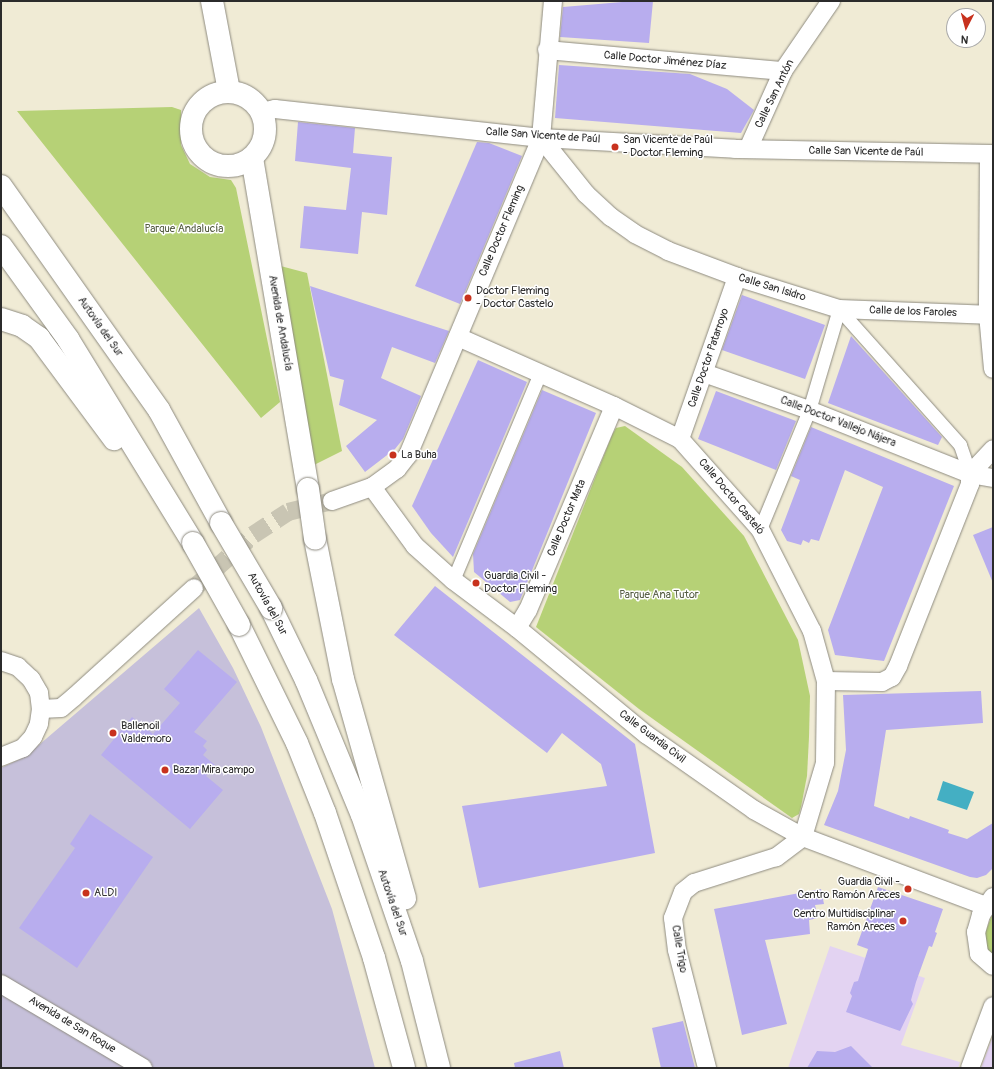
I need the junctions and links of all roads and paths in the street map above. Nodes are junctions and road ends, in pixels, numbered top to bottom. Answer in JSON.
{"nodes":[{"id":1,"x":212,"y":1,"type":"edge"},
{"id":2,"x":553,"y":1,"type":"edge"},
{"id":3,"x":831,"y":1,"type":"edge"},
{"id":4,"x":547,"y":50,"type":"junction"},
{"id":5,"x":783,"y":71,"type":"junction"},
{"id":6,"x":229,"y":91,"type":"junction"},
{"id":7,"x":262,"y":112,"type":"junction"},
{"id":8,"x":541,"y":138,"type":"junction"},
{"id":9,"x":748,"y":150,"type":"junction"},
{"id":10,"x":991,"y":154,"type":"edge"},
{"id":11,"x":252,"y":158,"type":"junction"},
{"id":12,"x":1,"y":186,"type":"edge"},
{"id":13,"x":1,"y":246,"type":"edge"},
{"id":14,"x":737,"y":277,"type":"junction"},
{"id":15,"x":839,"y":309,"type":"junction"},
{"id":16,"x":990,"y":315,"type":"edge"},
{"id":17,"x":1,"y":319,"type":"edge"},
{"id":18,"x":458,"y":337,"type":"junction"},
{"id":19,"x":993,"y":369,"type":"edge"},
{"id":20,"x":540,"y":373,"type":"junction"},
{"id":21,"x":704,"y":373,"type":"junction"},
{"id":22,"x":614,"y":406,"type":"junction"},
{"id":23,"x":809,"y":410,"type":"junction"},
{"id":24,"x":680,"y":439,"type":"junction"},
{"id":25,"x":993,"y":448,"type":"edge"},
{"id":26,"x":970,"y":474,"type":"junction"},
{"id":27,"x":993,"y":478,"type":"edge"},
{"id":28,"x":372,"y":487,"type":"junction"},
{"id":29,"x":332,"y":501,"type":"tunnel mouth"},
{"id":30,"x":173,"y":511,"type":"junction"},
{"id":31,"x":760,"y":530,"type":"junction"},
{"id":32,"x":453,"y":580,"type":"junction"},
{"id":33,"x":194,"y":588,"type":"tunnel mouth"},
{"id":34,"x":516,"y":628,"type":"junction"},
{"id":35,"x":1,"y":661,"type":"edge"},
{"id":36,"x":826,"y":681,"type":"junction"},
{"id":37,"x":41,"y":709,"type":"junction"},
{"id":38,"x":1,"y":757,"type":"edge"},
{"id":39,"x":803,"y":837,"type":"junction"},
{"id":40,"x":990,"y":901,"type":"edge"},
{"id":41,"x":412,"y":961,"type":"junction"},
{"id":42,"x":993,"y":966,"type":"edge"},
{"id":43,"x":1,"y":984,"type":"edge"},
{"id":44,"x":993,"y":1006,"type":"edge"},
{"id":45,"x":143,"y":1068,"type":"edge"},
{"id":46,"x":404,"y":1068,"type":"edge"},
{"id":47,"x":439,"y":1068,"type":"edge"},
{"id":48,"x":707,"y":1068,"type":"edge"},
{"id":49,"x":970,"y":1068,"type":"edge"}],
"edges":[{"from":1,"to":6,"type":"main road"},
{"from":2,"to":4,"type":"street","name":"Calle Doctor Fleming"},
{"from":3,"to":5,"type":"street","name":"Calle San Antón"},
{"from":4,"to":5,"type":"street","name":"Calle Doctor Jiménez Díaz"},
{"from":4,"to":8,"type":"street","name":"Calle Doctor Fleming"},
{"from":5,"to":9,"type":"street","name":"Calle San Antón"},
{"from":6,"to":7,"type":"main road"},
{"from":6,"to":11,"type":"main road"},
{"from":7,"to":8,"type":"street","name":"Calle San Vicente de Paúl"},
{"from":7,"to":11,"type":"main road"},
{"from":8,"to":9,"type":"street","name":"Calle San Vicente de Paúl"},
{"from":8,"to":14,"type":"street","name":"Calle San Isidro"},
{"from":8,"to":18,"type":"street","name":"Calle Doctor Fleming"},
{"from":9,"to":10,"type":"street","name":"Calle San Vicente de Paúl"},
{"from":10,"to":16,"type":"street"},
{"from":11,"to":41,"type":"main road","name":"Avenida de Andalucía","bridge":true},
{"from":12,"to":41,"type":"main road","name":"Autovía del Sur","bridge":true},
{"from":13,"to":30,"type":"main road"},
{"from":14,"to":15,"type":"street","name":"Calle San Isidro"},
{"from":14,"to":21,"type":"street","name":"Calle Doctor Patarroyo"},
{"from":15,"to":16,"type":"street","name":"Calle de los Faroles"},
{"from":15,"to":23,"type":"street"},
{"from":15,"to":26,"type":"street"},
{"from":16,"to":19,"type":"street"},
{"from":17,"to":30,"type":"main road"},
{"from":18,"to":20,"type":"street","name":"Calle Doctor Casteló"},
{"from":18,"to":28,"type":"street","name":"Calle Doctor Fleming"},
{"from":20,"to":22,"type":"street","name":"Calle Doctor Casteló"},
{"from":20,"to":32,"type":"street"},
{"from":21,"to":23,"type":"street","name":"Calle Doctor Vallejo Nájera"},
{"from":21,"to":24,"type":"street","name":"Calle Doctor Patarroyo"},
{"from":22,"to":24,"type":"street","name":"Calle Doctor Casteló"},
{"from":22,"to":34,"type":"street","name":"Calle Doctor Mata"},
{"from":23,"to":26,"type":"street","name":"Calle Doctor Vallejo Nájera"},
{"from":23,"to":31,"type":"street"},
{"from":24,"to":31,"type":"street","name":"Calle Doctor Casteló"},
{"from":25,"to":26,"type":"street"},
{"from":26,"to":27,"type":"street","name":"Calle Doctor Vallejo Nájera"},
{"from":26,"to":36,"type":"street"},
{"from":28,"to":29,"type":"street","name":"Calle Doctor Fleming"},
{"from":28,"to":32,"type":"street","name":"Calle Guardia Civil"},
{"from":30,"to":46,"type":"main road","bridge":true},
{"from":31,"to":36,"type":"street","name":"Calle Doctor Casteló"},
{"from":32,"to":34,"type":"street","name":"Calle Guardia Civil"},
{"from":33,"to":37,"type":"street"},
{"from":34,"to":39,"type":"street","name":"Calle Guardia Civil"},
{"from":35,"to":37,"type":"street"},
{"from":36,"to":39,"type":"street","name":"Calle Doctor Casteló"},
{"from":37,"to":38,"type":"street"},
{"from":39,"to":40,"type":"street","name":"Calle Guardia Civil"},
{"from":39,"to":48,"type":"street","name":"Calle Trigo"},
{"from":40,"to":42,"type":"street"},
{"from":41,"to":47,"type":"main road","name":"Autovía del Sur"},
{"from":43,"to":45,"type":"street","name":"Avenida de San Roque"},
{"from":44,"to":49,"type":"street"}]}
